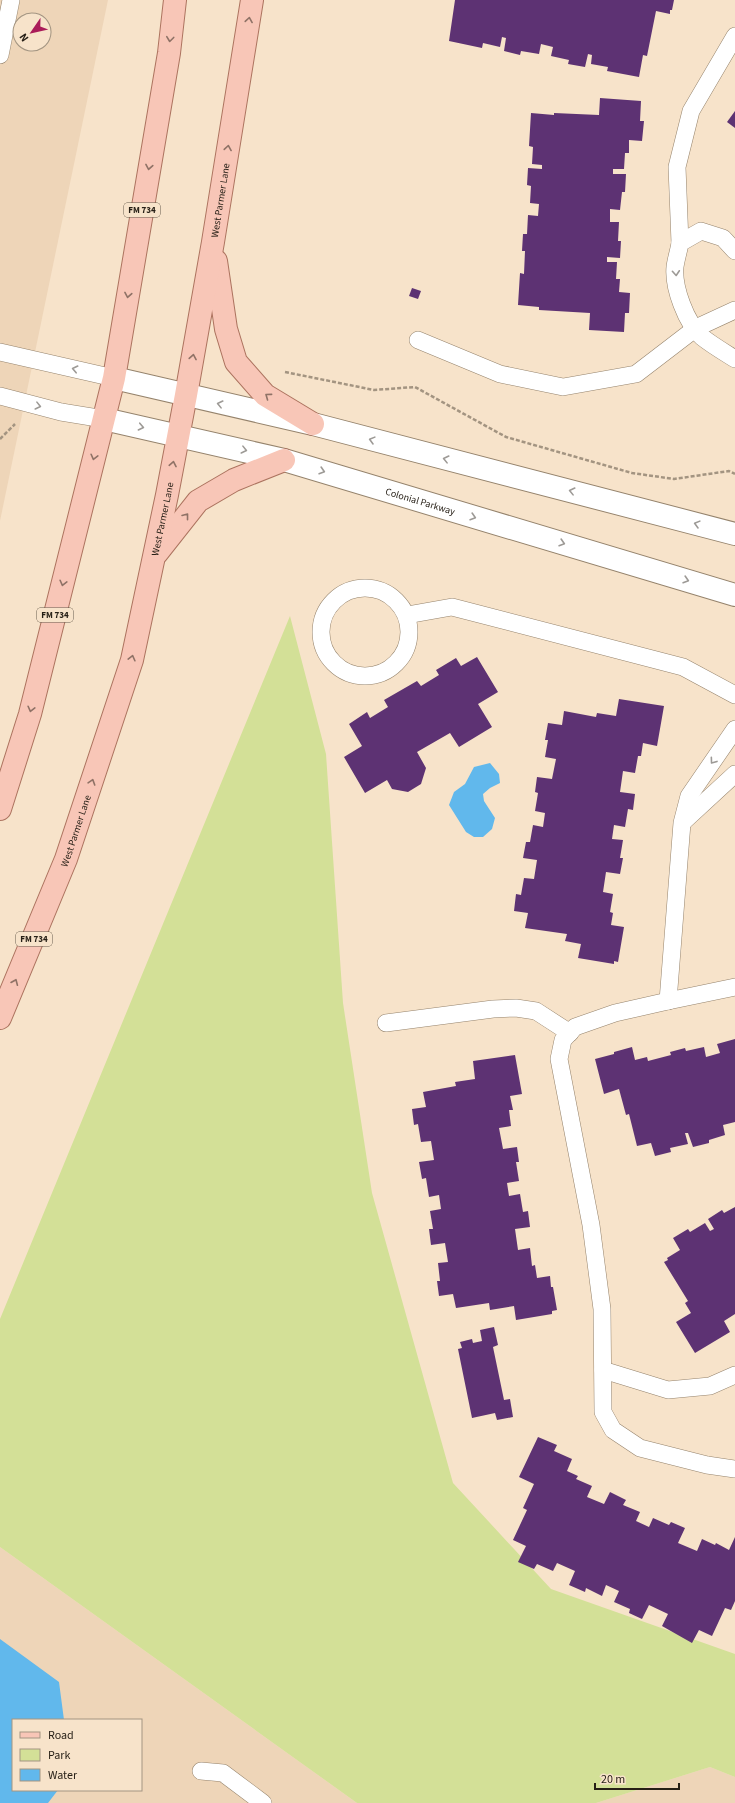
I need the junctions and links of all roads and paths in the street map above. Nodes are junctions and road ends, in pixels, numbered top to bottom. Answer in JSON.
{"nodes":[{"id":1,"x":11,"y":0,"type":"edge"},
{"id":2,"x":175,"y":0,"type":"edge"},
{"id":3,"x":252,"y":0,"type":"edge"},
{"id":4,"x":735,"y":36,"type":"edge"},
{"id":5,"x":0,"y":55,"type":"edge"},
{"id":6,"x":213,"y":242,"type":"junction"},
{"id":7,"x":680,"y":243,"type":"junction"},
{"id":8,"x":735,"y":251,"type":"edge"},
{"id":9,"x":735,"y":310,"type":"edge"},
{"id":10,"x":696,"y":328,"type":"junction"},
{"id":11,"x":418,"y":340,"type":"dead end"},
{"id":12,"x":0,"y":352,"type":"edge"},
{"id":13,"x":735,"y":359,"type":"edge"},
{"id":14,"x":285,"y":372,"type":"dead end"},
{"id":15,"x":114,"y":378,"type":"junction"},
{"id":16,"x":0,"y":396,"type":"edge"},
{"id":17,"x":186,"y":396,"type":"junction"},
{"id":18,"x":104,"y":419,"type":"junction"},
{"id":19,"x":313,"y":424,"type":"junction"},
{"id":20,"x":178,"y":435,"type":"junction"},
{"id":21,"x":284,"y":460,"type":"junction"},
{"id":22,"x":735,"y":474,"type":"edge"},
{"id":23,"x":735,"y":534,"type":"edge"},
{"id":24,"x":154,"y":558,"type":"junction"},
{"id":25,"x":735,"y":595,"type":"edge"},
{"id":26,"x":407,"y":615,"type":"junction"},
{"id":27,"x":735,"y":695,"type":"edge"},
{"id":28,"x":735,"y":729,"type":"edge"},
{"id":29,"x":735,"y":774,"type":"edge"},
{"id":30,"x":0,"y":809,"type":"edge"},
{"id":31,"x":682,"y":823,"type":"junction"},
{"id":32,"x":735,"y":987,"type":"edge"},
{"id":33,"x":668,"y":1001,"type":"junction"},
{"id":34,"x":0,"y":1018,"type":"edge"},
{"id":35,"x":386,"y":1023,"type":"dead end"},
{"id":36,"x":570,"y":1033,"type":"junction"},
{"id":37,"x":603,"y":1370,"type":"junction"},
{"id":38,"x":735,"y":1375,"type":"edge"},
{"id":39,"x":735,"y":1470,"type":"edge"},
{"id":40,"x":201,"y":1771,"type":"dead end"},
{"id":41,"x":263,"y":1803,"type":"edge"}],
"edges":[{"from":1,"to":5,"type":"lane"},
{"from":2,"to":15,"type":"main road","number":"FM 734","one_way":true},
{"from":6,"to":3,"type":"main road","name":"West Parmer Lane","number":"FM 734","one_way":true},
{"from":4,"to":7,"type":"lane"},
{"from":17,"to":6,"type":"main road","name":"West Parmer Lane","number":"FM 734","one_way":true},
{"from":19,"to":6,"type":"main road","one_way":true},
{"from":7,"to":8,"type":"lane"},
{"from":7,"to":10,"type":"lane","one_way":true},
{"from":9,"to":10,"type":"lane"},
{"from":10,"to":11,"type":"lane"},
{"from":10,"to":13,"type":"lane"},
{"from":15,"to":12,"type":"lane","one_way":true},
{"from":14,"to":22,"type":"path"},
{"from":15,"to":17,"type":"street"},
{"from":15,"to":18,"type":"main road","number":"FM 734"},
{"from":16,"to":18,"type":"lane","one_way":true},
{"from":19,"to":17,"type":"street","one_way":true},
{"from":17,"to":20,"type":"main road","name":"West Parmer Lane","number":"FM 734"},
{"from":18,"to":20,"type":"street","name":"Colonial Parkway","one_way":true},
{"from":18,"to":30,"type":"main road","number":"FM 734","one_way":true},
{"from":23,"to":19,"type":"street","one_way":true},
{"from":20,"to":21,"type":"street","name":"Colonial Parkway","one_way":true},
{"from":24,"to":20,"type":"main road","name":"West Parmer Lane","number":"FM 734","one_way":true},
{"from":24,"to":21,"type":"main road","one_way":true},
{"from":21,"to":25,"type":"street","name":"Colonial Parkway","one_way":true},
{"from":34,"to":24,"type":"main road","name":"West Parmer Lane","number":"FM 734","one_way":true},
{"from":26,"to":26,"type":"lane"},
{"from":26,"to":27,"type":"lane"},
{"from":28,"to":31,"type":"lane","one_way":true},
{"from":29,"to":31,"type":"lane"},
{"from":31,"to":33,"type":"lane"},
{"from":32,"to":33,"type":"lane"},
{"from":33,"to":36,"type":"lane"},
{"from":35,"to":36,"type":"lane"},
{"from":36,"to":37,"type":"lane"},
{"from":37,"to":38,"type":"lane"},
{"from":37,"to":39,"type":"lane"},
{"from":40,"to":41,"type":"lane"}]}
